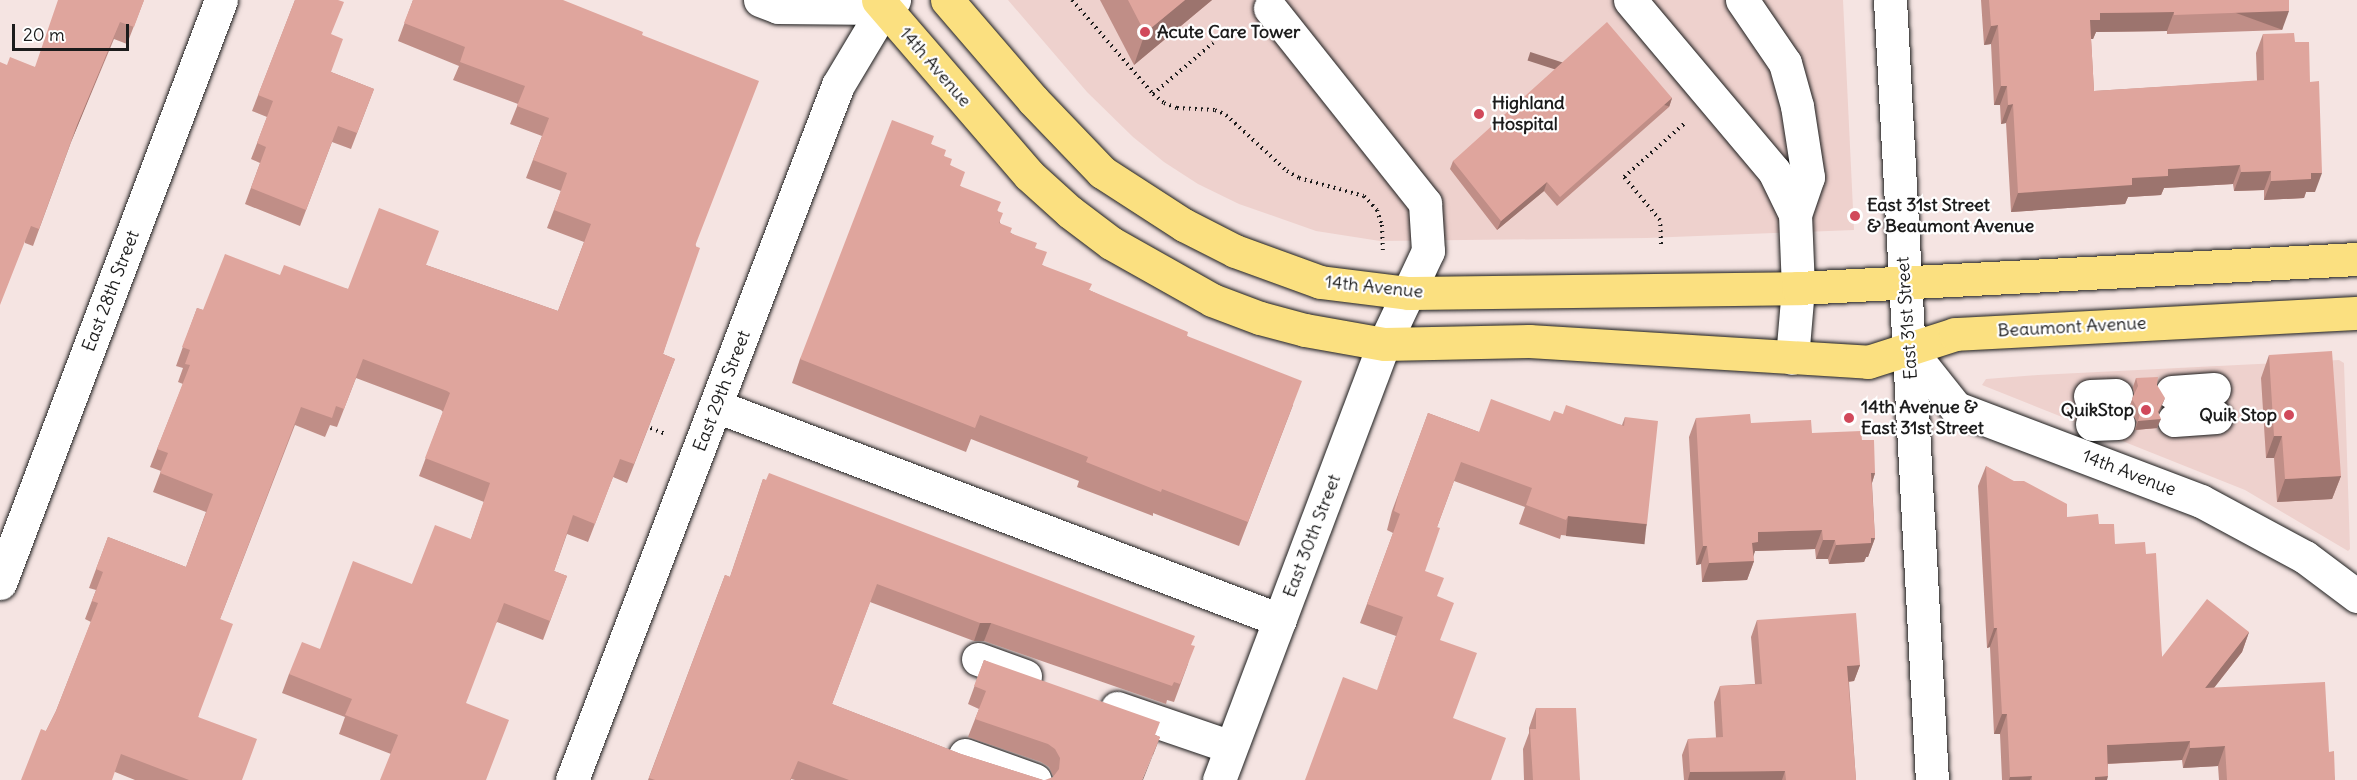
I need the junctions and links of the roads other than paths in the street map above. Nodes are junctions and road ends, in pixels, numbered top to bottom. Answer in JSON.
{"nodes":[{"id":1,"x":221,"y":0,"type":"edge"},
{"id":2,"x":760,"y":0,"type":"edge"},
{"id":3,"x":947,"y":0,"type":"edge"},
{"id":4,"x":1630,"y":0,"type":"edge"},
{"id":5,"x":1742,"y":0,"type":"edge"},
{"id":6,"x":1890,"y":0,"type":"edge"},
{"id":7,"x":885,"y":3,"type":"edge"},
{"id":8,"x":1270,"y":8,"type":"dead end"},
{"id":9,"x":1795,"y":214,"type":"junction"},
{"id":10,"x":2357,"y":259,"type":"edge"},
{"id":11,"x":1904,"y":282,"type":"junction"},
{"id":12,"x":1798,"y":288,"type":"junction"},
{"id":13,"x":1408,"y":293,"type":"junction"},
{"id":14,"x":2357,"y":313,"type":"edge"},
{"id":15,"x":1384,"y":344,"type":"junction"},
{"id":16,"x":1909,"y":348,"type":"junction"},
{"id":17,"x":1792,"y":358,"type":"junction"},
{"id":18,"x":2215,"y":403,"type":"dead end"},
{"id":19,"x":716,"y":406,"type":"junction"},
{"id":20,"x":2173,"y":406,"type":"dead end"},
{"id":21,"x":0,"y":583,"type":"edge"},
{"id":22,"x":2357,"y":596,"type":"edge"},
{"id":23,"x":1280,"y":620,"type":"junction"},
{"id":24,"x":978,"y":659,"type":"dead end"},
{"id":25,"x":1056,"y":687,"type":"edge"},
{"id":26,"x":1090,"y":698,"type":"edge"},
{"id":27,"x":1231,"y":747,"type":"junction"},
{"id":28,"x":965,"y":755,"type":"edge"},
{"id":29,"x":572,"y":780,"type":"edge"},
{"id":30,"x":1035,"y":780,"type":"edge"},
{"id":31,"x":1219,"y":780,"type":"edge"},
{"id":32,"x":1932,"y":780,"type":"edge"}],
"edges":[{"from":1,"to":21,"type":"street","name":"East 28th Street"},
{"from":2,"to":7,"type":"street"},
{"from":3,"to":13,"type":"main road","name":"14th Avenue"},
{"from":4,"to":9,"type":"street"},
{"from":5,"to":9,"type":"street"},
{"from":6,"to":11,"type":"street","name":"East 31st Street"},
{"from":7,"to":15,"type":"main road","name":"14th Avenue"},
{"from":7,"to":19,"type":"street","name":"East 29th Street"},
{"from":8,"to":13,"type":"street","name":"East 30th Street"},
{"from":9,"to":12,"type":"street"},
{"from":10,"to":11,"type":"main road"},
{"from":11,"to":12,"type":"main road","name":"14th Avenue"},
{"from":11,"to":16,"type":"street","name":"East 31st Street"},
{"from":12,"to":13,"type":"main road","name":"14th Avenue"},
{"from":12,"to":17,"type":"street"},
{"from":13,"to":15,"type":"street","name":"East 30th Street"},
{"from":14,"to":16,"type":"main road","name":"Beaumont Avenue"},
{"from":15,"to":17,"type":"main road","name":"14th Avenue"},
{"from":15,"to":23,"type":"street","name":"East 30th Street"},
{"from":16,"to":17,"type":"main road","name":"Beaumont Avenue"},
{"from":16,"to":22,"type":"street","name":"14th Avenue"},
{"from":16,"to":32,"type":"street","name":"East 31st Street"},
{"from":18,"to":20,"type":"street"},
{"from":19,"to":23,"type":"street"},
{"from":19,"to":29,"type":"street","name":"East 29th Street"},
{"from":23,"to":27,"type":"street","name":"East 30th Street"},
{"from":24,"to":25,"type":"street"},
{"from":26,"to":27,"type":"street"},
{"from":27,"to":31,"type":"street","name":"East 30th Street"},
{"from":28,"to":30,"type":"street"}]}
